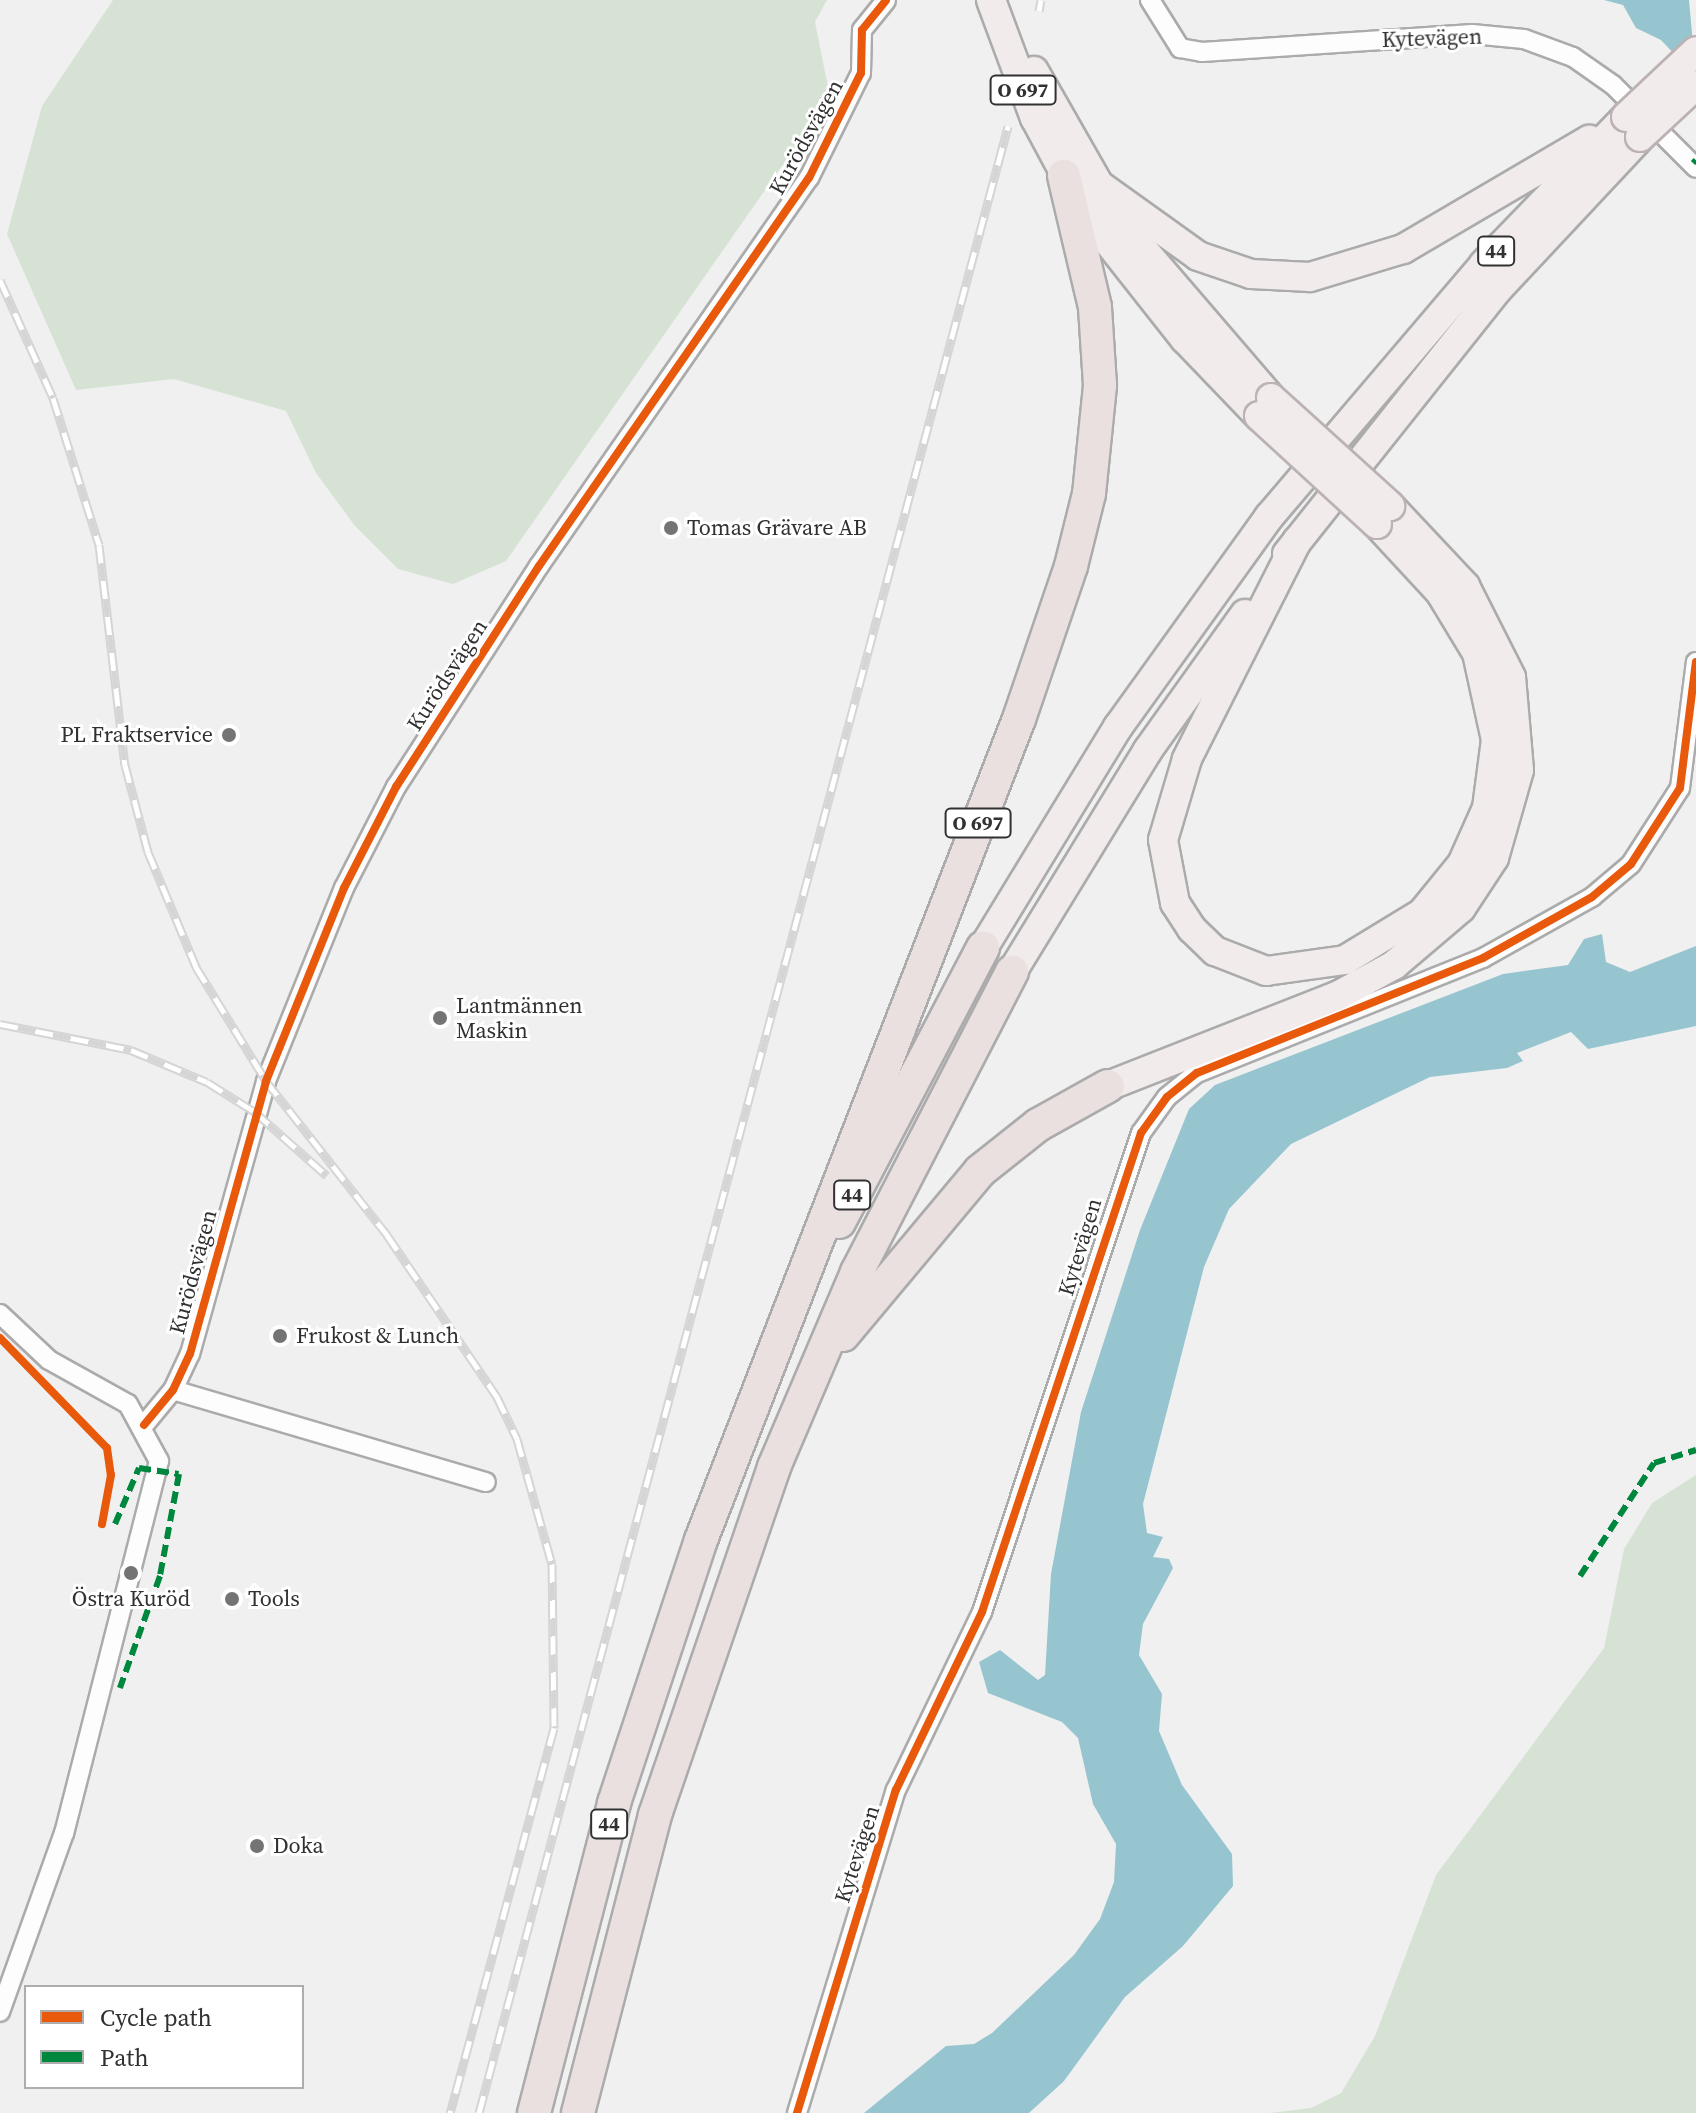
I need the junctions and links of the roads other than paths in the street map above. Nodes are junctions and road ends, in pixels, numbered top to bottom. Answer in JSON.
{"nodes":[{"id":1,"x":886,"y":0,"type":"edge"},
{"id":2,"x":991,"y":0,"type":"edge"},
{"id":3,"x":1004,"y":0,"type":"edge"},
{"id":4,"x":1150,"y":0,"type":"edge"},
{"id":5,"x":1696,"y":51,"type":"edge"},
{"id":6,"x":1696,"y":85,"type":"edge"},
{"id":7,"x":1633,"y":127,"type":"junction"},
{"id":8,"x":1696,"y":168,"type":"edge"},
{"id":9,"x":1078,"y":178,"type":"junction"},
{"id":10,"x":1383,"y":515,"type":"junction"},
{"id":11,"x":1297,"y":541,"type":"junction"},
{"id":12,"x":1696,"y":662,"type":"edge"},
{"id":13,"x":983,"y":948,"type":"joint"},
{"id":14,"x":1012,"y":972,"type":"joint"},
{"id":15,"x":1108,"y":1086,"type":"joint"},
{"id":16,"x":0,"y":1314,"type":"edge"},
{"id":17,"x":813,"y":1372,"type":"junction"},
{"id":18,"x":173,"y":1390,"type":"junction"},
{"id":19,"x":144,"y":1425,"type":"junction"},
{"id":20,"x":735,"y":1449,"type":"junction"},
{"id":21,"x":486,"y":1482,"type":"dead end"},
{"id":22,"x":0,"y":2012,"type":"edge"},
{"id":23,"x":534,"y":2113,"type":"edge"},
{"id":24,"x":578,"y":2113,"type":"edge"},
{"id":25,"x":797,"y":2113,"type":"edge"}],
"edges":[{"from":1,"to":18,"type":"street","name":"Kurödsvägen"},
{"from":2,"to":9,"type":"main road","number":"O 697"},
{"from":3,"to":9,"type":"main road","number":"O 697"},
{"from":4,"to":8,"type":"street","name":"Kytevägen"},
{"from":5,"to":7,"type":"main road","number":"44","bridge":true},
{"from":6,"to":7,"type":"main road","number":"44","bridge":true},
{"from":7,"to":9,"type":"main road"},
{"from":7,"to":11,"type":"main road","number":"44"},
{"from":7,"to":13,"type":"main road","number":"44"},
{"from":9,"to":10,"type":"main road","number":"O 697","bridge":true},
{"from":9,"to":20,"type":"highway","number":"O 697"},
{"from":10,"to":11,"type":"main road"},
{"from":10,"to":15,"type":"main road","number":"O 697"},
{"from":11,"to":14,"type":"main road","number":"44"},
{"from":12,"to":25,"type":"street","name":"Kytevägen"},
{"from":13,"to":20,"type":"highway","number":"44"},
{"from":14,"to":17,"type":"highway","number":"44"},
{"from":15,"to":17,"type":"highway","number":"O 697"},
{"from":16,"to":19,"type":"street"},
{"from":17,"to":24,"type":"highway","number":"44"},
{"from":18,"to":19,"type":"street","name":"Kurödsvägen"},
{"from":18,"to":21,"type":"street"},
{"from":19,"to":22,"type":"street"},
{"from":20,"to":23,"type":"highway","number":"44"}]}
